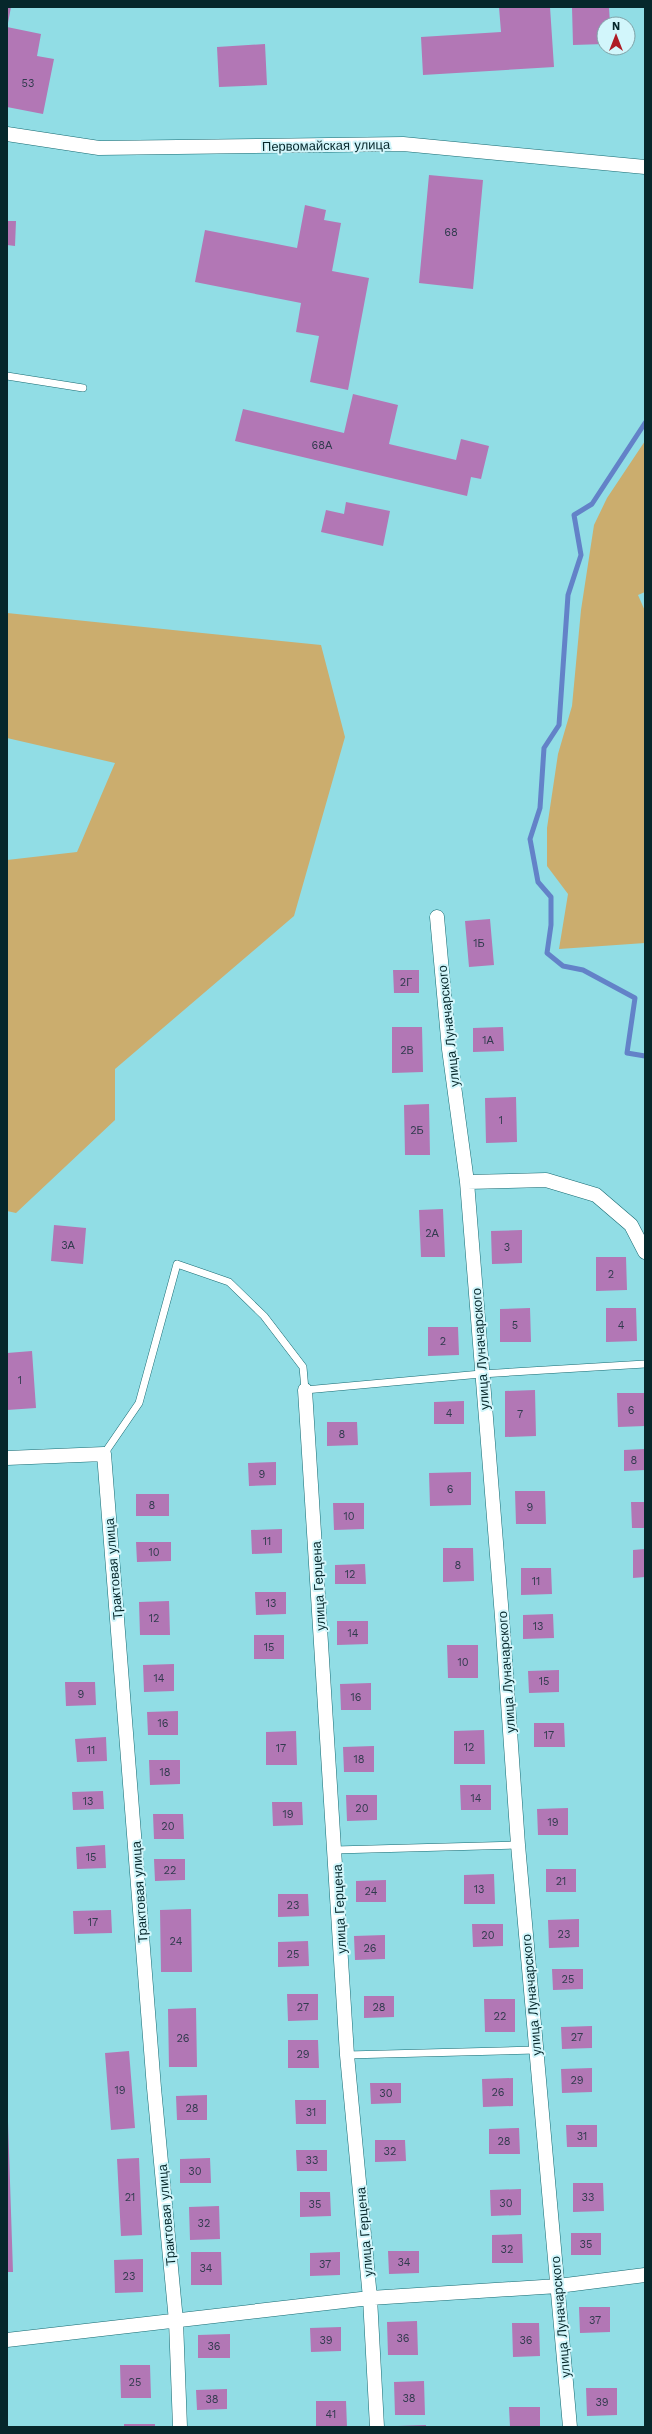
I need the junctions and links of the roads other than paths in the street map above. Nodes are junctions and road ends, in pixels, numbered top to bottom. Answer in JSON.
{"nodes":[{"id":1,"x":7,"y":134,"type":"edge"},
{"id":2,"x":645,"y":167,"type":"edge"},
{"id":3,"x":7,"y":376,"type":"edge"},
{"id":4,"x":83,"y":388,"type":"dead end"},
{"id":5,"x":437,"y":917,"type":"dead end"},
{"id":6,"x":468,"y":1182,"type":"junction"},
{"id":7,"x":645,"y":1252,"type":"edge"},
{"id":8,"x":645,"y":1364,"type":"edge"},
{"id":9,"x":482,"y":1374,"type":"junction"},
{"id":10,"x":305,"y":1390,"type":"junction"},
{"id":11,"x":104,"y":1454,"type":"junction"},
{"id":12,"x":7,"y":1458,"type":"edge"},
{"id":13,"x":518,"y":1845,"type":"junction"},
{"id":14,"x":335,"y":1850,"type":"junction"},
{"id":15,"x":535,"y":2050,"type":"junction"},
{"id":16,"x":347,"y":2054,"type":"junction"},
{"id":17,"x":645,"y":2275,"type":"edge"},
{"id":18,"x":558,"y":2286,"type":"junction"},
{"id":19,"x":370,"y":2298,"type":"junction"},
{"id":20,"x":176,"y":2322,"type":"junction"},
{"id":21,"x":7,"y":2340,"type":"edge"},
{"id":22,"x":180,"y":2427,"type":"edge"},
{"id":23,"x":377,"y":2427,"type":"edge"},
{"id":24,"x":570,"y":2427,"type":"edge"}],
"edges":[{"from":1,"to":2,"type":"street","name":"Первомайская улица"},
{"from":3,"to":4,"type":"lane"},
{"from":5,"to":6,"type":"street","name":"улица Луначарского"},
{"from":6,"to":7,"type":"street"},
{"from":6,"to":9,"type":"street","name":"улица Луначарского"},
{"from":8,"to":9,"type":"lane"},
{"from":9,"to":10,"type":"lane"},
{"from":9,"to":13,"type":"street","name":"улица Луначарского"},
{"from":10,"to":11,"type":"lane"},
{"from":10,"to":14,"type":"street","name":"улица Герцена"},
{"from":11,"to":12,"type":"street"},
{"from":11,"to":20,"type":"street","name":"Трактовая улица"},
{"from":13,"to":14,"type":"lane"},
{"from":13,"to":15,"type":"street","name":"улица Луначарского"},
{"from":14,"to":16,"type":"street","name":"улица Герцена"},
{"from":15,"to":16,"type":"lane"},
{"from":15,"to":18,"type":"street","name":"улица Луначарского"},
{"from":16,"to":19,"type":"street","name":"улица Герцена"},
{"from":17,"to":18,"type":"street"},
{"from":18,"to":19,"type":"street"},
{"from":18,"to":24,"type":"street","name":"улица Луначарского"},
{"from":19,"to":20,"type":"street"},
{"from":19,"to":23,"type":"street","name":"улица Герцена"},
{"from":20,"to":21,"type":"street"},
{"from":20,"to":22,"type":"street","name":"Трактовая улица"}]}
